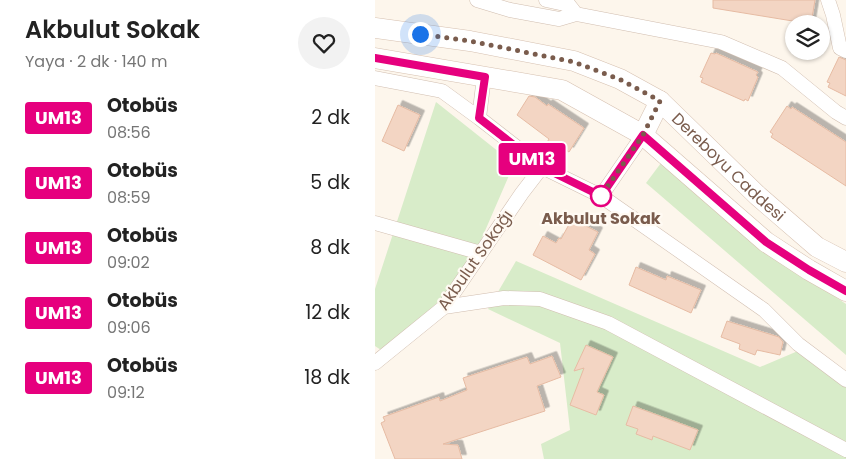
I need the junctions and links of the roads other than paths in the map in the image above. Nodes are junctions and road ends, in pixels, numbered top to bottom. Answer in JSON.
{"nodes":[{"id":1,"x":477,"y":0,"type":"edge"},
{"id":2,"x":546,"y":0,"type":"edge"},
{"id":3,"x":828,"y":0,"type":"edge"},
{"id":4,"x":576,"y":14,"type":"junction"},
{"id":5,"x":375,"y":28,"type":"edge"},
{"id":6,"x":846,"y":51,"type":"edge"},
{"id":7,"x":375,"y":58,"type":"edge"},
{"id":8,"x":485,"y":77,"type":"junction"},
{"id":9,"x":375,"y":78,"type":"edge"},
{"id":10,"x":660,"y":101,"type":"junction"},
{"id":11,"x":479,"y":118,"type":"junction"},
{"id":12,"x":846,"y":118,"type":"edge"},
{"id":13,"x":643,"y":135,"type":"junction"},
{"id":14,"x":542,"y":167,"type":"junction"},
{"id":15,"x":601,"y":196,"type":"junction"},
{"id":16,"x":375,"y":223,"type":"edge"},
{"id":17,"x":481,"y":253,"type":"junction"},
{"id":18,"x":846,"y":262,"type":"edge"},
{"id":19,"x":846,"y":291,"type":"edge"},
{"id":20,"x":444,"y":307,"type":"junction"},
{"id":21,"x":375,"y":363,"type":"edge"},
{"id":22,"x":846,"y":380,"type":"edge"},
{"id":23,"x":846,"y":450,"type":"edge"}],
"edges":[{"from":1,"to":4,"type":"street"},
{"from":2,"to":4,"type":"street"},
{"from":3,"to":6,"type":"street"},
{"from":4,"to":12,"type":"street"},
{"from":5,"to":10,"type":"main road","name":"Dereboyu Caddesi"},
{"from":7,"to":8,"type":"main road","name":"Dereboyu Caddesi"},
{"from":8,"to":11,"type":"street"},
{"from":8,"to":13,"type":"main road","name":"Dereboyu Caddesi"},
{"from":9,"to":11,"type":"street"},
{"from":10,"to":13,"type":"main road"},
{"from":10,"to":18,"type":"main road","name":"Dereboyu Caddesi"},
{"from":11,"to":14,"type":"street"},
{"from":13,"to":15,"type":"street"},
{"from":13,"to":19,"type":"main road","name":"Dereboyu Caddesi"},
{"from":14,"to":15,"type":"street"},
{"from":14,"to":17,"type":"street","name":"Akbulut Sokağı"},
{"from":15,"to":22,"type":"street"},
{"from":16,"to":17,"type":"street"},
{"from":17,"to":20,"type":"street","name":"Akbulut Sokağı"},
{"from":20,"to":21,"type":"street","name":"Akbulut Sokağı"},
{"from":20,"to":23,"type":"street"}]}
